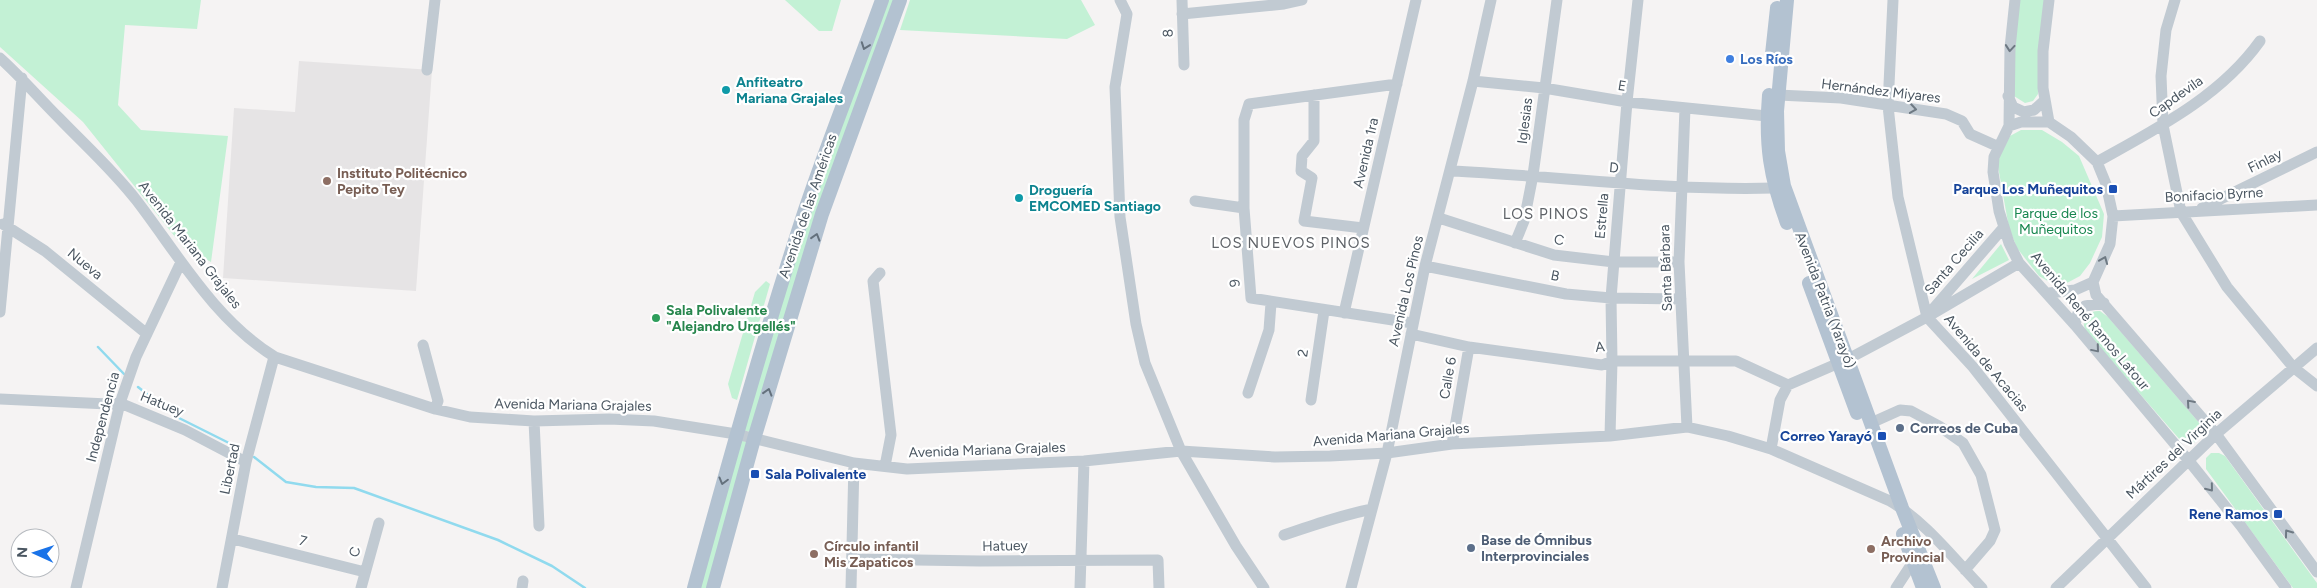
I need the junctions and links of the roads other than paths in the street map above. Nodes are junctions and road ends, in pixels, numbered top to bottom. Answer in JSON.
{"nodes":[{"id":1,"x":435,"y":0,"type":"edge"},
{"id":2,"x":882,"y":0,"type":"edge"},
{"id":3,"x":900,"y":0,"type":"edge"},
{"id":4,"x":1120,"y":0,"type":"edge"},
{"id":5,"x":1182,"y":0,"type":"edge"},
{"id":6,"x":1302,"y":0,"type":"edge"},
{"id":7,"x":1416,"y":0,"type":"edge"},
{"id":8,"x":1491,"y":0,"type":"edge"},
{"id":9,"x":1557,"y":0,"type":"edge"},
{"id":10,"x":1638,"y":0,"type":"edge"},
{"id":11,"x":1778,"y":0,"type":"edge"},
{"id":12,"x":1787,"y":0,"type":"edge"},
{"id":13,"x":1893,"y":0,"type":"edge"},
{"id":14,"x":2016,"y":0,"type":"edge"},
{"id":15,"x":2049,"y":0,"type":"edge"},
{"id":16,"x":2175,"y":0,"type":"edge"},
{"id":17,"x":1182,"y":14,"type":"junction"},
{"id":18,"x":1779,"y":30,"type":"junction"},
{"id":19,"x":2260,"y":41,"type":"dead end"},
{"id":20,"x":0,"y":58,"type":"edge"},
{"id":21,"x":1184,"y":66,"type":"dead end"},
{"id":22,"x":427,"y":70,"type":"dead end"},
{"id":23,"x":22,"y":78,"type":"junction"},
{"id":24,"x":1473,"y":81,"type":"junction"},
{"id":25,"x":1397,"y":84,"type":"junction"},
{"id":26,"x":1544,"y":88,"type":"junction"},
{"id":27,"x":1314,"y":95,"type":"junction"},
{"id":28,"x":1778,"y":95,"type":"junction"},
{"id":29,"x":2008,"y":95,"type":"junction"},
{"id":30,"x":2045,"y":100,"type":"junction"},
{"id":31,"x":1627,"y":102,"type":"junction"},
{"id":32,"x":1888,"y":106,"type":"junction"},
{"id":33,"x":1685,"y":108,"type":"junction"},
{"id":34,"x":1767,"y":116,"type":"junction"},
{"id":35,"x":2049,"y":122,"type":"junction"},
{"id":36,"x":2163,"y":125,"type":"junction"},
{"id":37,"x":2009,"y":126,"type":"junction"},
{"id":38,"x":1999,"y":147,"type":"junction"},
{"id":39,"x":2317,"y":152,"type":"edge"},
{"id":40,"x":2097,"y":162,"type":"junction"},
{"id":41,"x":1451,"y":171,"type":"junction"},
{"id":42,"x":1533,"y":175,"type":"junction"},
{"id":43,"x":1620,"y":184,"type":"junction"},
{"id":44,"x":1680,"y":188,"type":"junction"},
{"id":45,"x":1774,"y":188,"type":"junction"},
{"id":46,"x":1195,"y":201,"type":"dead end"},
{"id":47,"x":2317,"y":205,"type":"edge"},
{"id":48,"x":1244,"y":208,"type":"junction"},
{"id":49,"x":2199,"y":210,"type":"junction"},
{"id":50,"x":2181,"y":212,"type":"junction"},
{"id":51,"x":2113,"y":216,"type":"junction"},
{"id":52,"x":1439,"y":218,"type":"junction"},
{"id":53,"x":4,"y":225,"type":"edge"},
{"id":54,"x":2004,"y":227,"type":"junction"},
{"id":55,"x":1363,"y":228,"type":"junction"},
{"id":56,"x":1515,"y":243,"type":"junction"},
{"id":57,"x":181,"y":262,"type":"junction"},
{"id":58,"x":1614,"y":262,"type":"junction"},
{"id":59,"x":1679,"y":262,"type":"junction"},
{"id":60,"x":2019,"y":263,"type":"junction"},
{"id":61,"x":1425,"y":266,"type":"junction"},
{"id":62,"x":880,"y":273,"type":"dead end"},
{"id":63,"x":2093,"y":282,"type":"junction"},
{"id":64,"x":2049,"y":293,"type":"junction"},
{"id":65,"x":1611,"y":298,"type":"junction"},
{"id":66,"x":1681,"y":299,"type":"junction"},
{"id":67,"x":1271,"y":302,"type":"junction"},
{"id":68,"x":2104,"y":303,"type":"junction"},
{"id":69,"x":1324,"y":311,"type":"junction"},
{"id":70,"x":0,"y":312,"type":"edge"},
{"id":71,"x":1344,"y":313,"type":"junction"},
{"id":72,"x":1927,"y":317,"type":"junction"},
{"id":73,"x":2075,"y":325,"type":"junction"},
{"id":74,"x":1412,"y":329,"type":"junction"},
{"id":75,"x":147,"y":334,"type":"junction"},
{"id":76,"x":424,"y":345,"type":"dead end"},
{"id":77,"x":1469,"y":346,"type":"junction"},
{"id":78,"x":2317,"y":348,"type":"edge"},
{"id":79,"x":274,"y":357,"type":"junction"},
{"id":80,"x":1612,"y":361,"type":"junction"},
{"id":81,"x":1684,"y":361,"type":"junction"},
{"id":82,"x":1843,"y":361,"type":"junction"},
{"id":83,"x":2293,"y":367,"type":"junction"},
{"id":84,"x":1788,"y":386,"type":"junction"},
{"id":85,"x":2317,"y":386,"type":"edge"},
{"id":86,"x":1248,"y":393,"type":"dead end"},
{"id":87,"x":0,"y":398,"type":"edge"},
{"id":88,"x":1311,"y":400,"type":"dead end"},
{"id":89,"x":120,"y":403,"type":"junction"},
{"id":90,"x":435,"y":409,"type":"junction"},
{"id":91,"x":534,"y":421,"type":"junction"},
{"id":92,"x":1871,"y":423,"type":"junction"},
{"id":93,"x":1687,"y":427,"type":"junction"},
{"id":94,"x":736,"y":434,"type":"junction"},
{"id":95,"x":2216,"y":434,"type":"junction"},
{"id":96,"x":1610,"y":436,"type":"junction"},
{"id":97,"x":754,"y":439,"type":"junction"},
{"id":98,"x":1452,"y":444,"type":"junction"},
{"id":99,"x":1771,"y":448,"type":"junction"},
{"id":100,"x":1181,"y":451,"type":"junction"},
{"id":101,"x":1387,"y":452,"type":"junction"},
{"id":102,"x":1084,"y":461,"type":"junction"},
{"id":103,"x":2189,"y":461,"type":"junction"},
{"id":104,"x":246,"y":462,"type":"junction"},
{"id":105,"x":854,"y":463,"type":"junction"},
{"id":106,"x":885,"y":466,"type":"junction"},
{"id":107,"x":1896,"y":504,"type":"junction"},
{"id":108,"x":1372,"y":509,"type":"junction"},
{"id":109,"x":379,"y":523,"type":"dead end"},
{"id":110,"x":539,"y":526,"type":"dead end"},
{"id":111,"x":1284,"y":534,"type":"dead end"},
{"id":112,"x":2106,"y":538,"type":"junction"},
{"id":113,"x":233,"y":539,"type":"junction"},
{"id":114,"x":1939,"y":542,"type":"junction"},
{"id":115,"x":1916,"y":557,"type":"junction"},
{"id":116,"x":852,"y":559,"type":"junction"},
{"id":117,"x":1082,"y":559,"type":"junction"},
{"id":118,"x":1965,"y":570,"type":"junction"},
{"id":119,"x":366,"y":572,"type":"junction"},
{"id":120,"x":2317,"y":572,"type":"edge"},
{"id":121,"x":76,"y":588,"type":"edge"},
{"id":122,"x":222,"y":588,"type":"edge"},
{"id":123,"x":361,"y":588,"type":"edge"},
{"id":124,"x":694,"y":588,"type":"edge"},
{"id":125,"x":713,"y":588,"type":"edge"},
{"id":126,"x":851,"y":588,"type":"edge"},
{"id":127,"x":1080,"y":588,"type":"edge"},
{"id":128,"x":1159,"y":588,"type":"edge"},
{"id":129,"x":1264,"y":588,"type":"edge"},
{"id":130,"x":1352,"y":588,"type":"edge"},
{"id":131,"x":1896,"y":588,"type":"edge"},
{"id":132,"x":1923,"y":588,"type":"edge"},
{"id":133,"x":1934,"y":588,"type":"edge"},
{"id":134,"x":1982,"y":588,"type":"edge"},
{"id":135,"x":2056,"y":588,"type":"edge"},
{"id":136,"x":2146,"y":588,"type":"edge"},
{"id":137,"x":2286,"y":588,"type":"edge"}],
"edges":[{"from":1,"to":22,"type":"street"},
{"from":2,"to":94,"type":"main road","name":"Avenida de las Américas","one_way":true},
{"from":97,"to":3,"type":"main road","name":"Avenida de las Américas","one_way":true},
{"from":4,"to":100,"type":"street"},
{"from":5,"to":17,"type":"street","name":"8"},
{"from":6,"to":17,"type":"street"},
{"from":7,"to":25,"type":"street","name":"Avenida 1ra"},
{"from":8,"to":24,"type":"street","name":"Avenida Los Pinos"},
{"from":9,"to":26,"type":"street","name":"Iglesias"},
{"from":10,"to":31,"type":"street","name":"Estrella"},
{"from":11,"to":18,"type":"main road","name":"Avenida Patria (Yarayó)"},
{"from":12,"to":18,"type":"main road","name":"Avenida Patria (Yarayó)"},
{"from":13,"to":32,"type":"street","name":"Avenida de Acacias"},
{"from":14,"to":29,"type":"street","name":"Avenida René Ramos Latour","one_way":true},
{"from":15,"to":30,"type":"street"},
{"from":16,"to":36,"type":"street"},
{"from":17,"to":21,"type":"street","name":"8"},
{"from":18,"to":28,"type":"main road","name":"Avenida Patria (Yarayó)"},
{"from":18,"to":34,"type":"main road","name":"Avenida Patria (Yarayó)"},
{"from":19,"to":36,"type":"street","name":"Capdevila"},
{"from":20,"to":23,"type":"street","name":"Avenida Mariana Grajales"},
{"from":23,"to":53,"type":"street"},
{"from":23,"to":57,"type":"street","name":"Avenida Mariana Grajales"},
{"from":24,"to":26,"type":"street","name":"E"},
{"from":24,"to":41,"type":"street","name":"Avenida Los Pinos"},
{"from":25,"to":27,"type":"street"},
{"from":25,"to":55,"type":"street","name":"Avenida 1ra"},
{"from":26,"to":31,"type":"street","name":"E"},
{"from":26,"to":42,"type":"street","name":"Iglesias"},
{"from":27,"to":48,"type":"street","name":"9"},
{"from":27,"to":55,"type":"street"},
{"from":28,"to":32,"type":"street","name":"Hernández Miyares"},
{"from":28,"to":82,"type":"main road","name":"Avenida Patria (Yarayó)"},
{"from":29,"to":30,"type":"street"},
{"from":29,"to":37,"type":"street","name":"Avenida René Ramos Latour"},
{"from":30,"to":35,"type":"street"},
{"from":31,"to":33,"type":"street","name":"E"},
{"from":31,"to":43,"type":"street","name":"Estrella"},
{"from":32,"to":38,"type":"street","name":"Hernández Miyares","one_way":true},
{"from":32,"to":72,"type":"street","name":"Avenida de Acacias"},
{"from":33,"to":34,"type":"street","name":"E"},
{"from":33,"to":44,"type":"street","name":"Santa Bárbara"},
{"from":34,"to":45,"type":"main road","name":"Avenida Patria (Yarayó)"},
{"from":35,"to":37,"type":"street"},
{"from":35,"to":40,"type":"street","name":"Avenida René Ramos Latour"},
{"from":36,"to":40,"type":"street","name":"Capdevila"},
{"from":36,"to":50,"type":"street"},
{"from":37,"to":38,"type":"street","name":"Avenida René Ramos Latour"},
{"from":38,"to":54,"type":"street","name":"Avenida René Ramos Latour"},
{"from":39,"to":49,"type":"street","name":"Finlay"},
{"from":40,"to":51,"type":"street","name":"Avenida René Ramos Latour"},
{"from":41,"to":42,"type":"street","name":"D"},
{"from":41,"to":52,"type":"street","name":"Avenida Los Pinos"},
{"from":42,"to":43,"type":"street","name":"D"},
{"from":42,"to":56,"type":"street","name":"Iglesias"},
{"from":43,"to":44,"type":"street","name":"D"},
{"from":43,"to":58,"type":"street","name":"Estrella"},
{"from":44,"to":45,"type":"street","name":"D"},
{"from":44,"to":59,"type":"street","name":"Santa Bárbara"},
{"from":45,"to":82,"type":"main road","name":"Avenida Patria (Yarayó)"},
{"from":46,"to":48,"type":"street"},
{"from":47,"to":49,"type":"street","name":"Bonifacio Byrne"},
{"from":48,"to":67,"type":"street","name":"9"},
{"from":49,"to":50,"type":"street","name":"Bonifacio Byrne"},
{"from":50,"to":51,"type":"street","name":"Bonifacio Byrne"},
{"from":50,"to":83,"type":"street"},
{"from":63,"to":51,"type":"street","name":"Avenida René Ramos Latour","one_way":true},
{"from":52,"to":56,"type":"street","name":"C"},
{"from":52,"to":61,"type":"street","name":"Avenida Los Pinos"},
{"from":53,"to":70,"type":"street"},
{"from":53,"to":75,"type":"street","name":"Nueva"},
{"from":54,"to":60,"type":"street","name":"Avenida René Ramos Latour"},
{"from":54,"to":72,"type":"street","name":"Santa Cecilia"},
{"from":55,"to":71,"type":"street","name":"Avenida 1ra"},
{"from":56,"to":58,"type":"street","name":"C"},
{"from":57,"to":75,"type":"street","name":"Independencia"},
{"from":57,"to":79,"type":"street","name":"Avenida Mariana Grajales"},
{"from":58,"to":59,"type":"street","name":"C"},
{"from":58,"to":65,"type":"street","name":"Estrella"},
{"from":59,"to":66,"type":"street","name":"Santa Bárbara"},
{"from":60,"to":64,"type":"street","name":"Avenida René Ramos Latour"},
{"from":60,"to":72,"type":"street","name":"Santa Cecilia"},
{"from":61,"to":65,"type":"street","name":"B"},
{"from":61,"to":74,"type":"street","name":"Avenida Los Pinos"},
{"from":62,"to":106,"type":"street"},
{"from":63,"to":64,"type":"street"},
{"from":63,"to":68,"type":"street","name":"Avenida René Ramos Latour"},
{"from":64,"to":73,"type":"street","name":"Avenida René Ramos Latour"},
{"from":65,"to":66,"type":"street","name":"B"},
{"from":65,"to":80,"type":"street","name":"Estrella"},
{"from":66,"to":81,"type":"street","name":"Santa Bárbara"},
{"from":67,"to":69,"type":"street","name":"9"},
{"from":67,"to":86,"type":"street"},
{"from":68,"to":73,"type":"street"},
{"from":95,"to":68,"type":"street","name":"Avenida René Ramos Latour","one_way":true},
{"from":69,"to":71,"type":"street","name":"9"},
{"from":69,"to":88,"type":"street","name":"2"},
{"from":71,"to":74,"type":"street","name":"9"},
{"from":72,"to":82,"type":"street","name":"Santa Cecilia"},
{"from":72,"to":112,"type":"street","name":"Avenida de Acacias"},
{"from":73,"to":103,"type":"street","name":"Avenida René Ramos Latour","one_way":true},
{"from":74,"to":77,"type":"street","name":"A"},
{"from":74,"to":101,"type":"street","name":"Avenida Los Pinos"},
{"from":75,"to":89,"type":"street","name":"Independencia"},
{"from":76,"to":90,"type":"street"},
{"from":77,"to":80,"type":"street","name":"A"},
{"from":77,"to":98,"type":"street","name":"Calle 6"},
{"from":78,"to":83,"type":"street","name":"Mártires del Virginia"},
{"from":79,"to":90,"type":"street","name":"Avenida Mariana Grajales"},
{"from":79,"to":104,"type":"street","name":"Libertad"},
{"from":80,"to":81,"type":"street","name":"A"},
{"from":80,"to":96,"type":"street","name":"Estrella"},
{"from":81,"to":84,"type":"street","name":"A"},
{"from":81,"to":93,"type":"street","name":"Santa Bárbara"},
{"from":82,"to":84,"type":"street","name":"Santa Cecilia"},
{"from":82,"to":92,"type":"main road","name":"Avenida Patria (Yarayó)"},
{"from":82,"to":107,"type":"main road","name":"Avenida Patria (Yarayó)"},
{"from":83,"to":85,"type":"street"},
{"from":83,"to":95,"type":"street","name":"Mártires del Virginia"},
{"from":84,"to":99,"type":"street"},
{"from":87,"to":89,"type":"street","name":"Hatuey"},
{"from":89,"to":104,"type":"street","name":"Hatuey"},
{"from":89,"to":121,"type":"street","name":"Independencia"},
{"from":90,"to":91,"type":"street","name":"Avenida Mariana Grajales"},
{"from":91,"to":94,"type":"street","name":"Avenida Mariana Grajales"},
{"from":91,"to":110,"type":"street"},
{"from":92,"to":107,"type":"main road","name":"Avenida Patria (Yarayó)"},
{"from":92,"to":118,"type":"street"},
{"from":93,"to":96,"type":"street","name":"Avenida Mariana Grajales"},
{"from":93,"to":99,"type":"street","name":"Avenida Mariana Grajales"},
{"from":94,"to":97,"type":"street","name":"Avenida Mariana Grajales"},
{"from":94,"to":124,"type":"main road","name":"Avenida de las Américas","one_way":true},
{"from":95,"to":103,"type":"street","name":"Mártires del Virginia"},
{"from":120,"to":95,"type":"street","name":"Avenida René Ramos Latour","one_way":true},
{"from":96,"to":98,"type":"street","name":"Avenida Mariana Grajales"},
{"from":97,"to":105,"type":"street","name":"Avenida Mariana Grajales"},
{"from":97,"to":125,"type":"main road","name":"Avenida de las Américas"},
{"from":98,"to":101,"type":"street","name":"Avenida Mariana Grajales"},
{"from":99,"to":107,"type":"street","name":"Avenida Mariana Grajales"},
{"from":100,"to":101,"type":"street","name":"Avenida Mariana Grajales"},
{"from":100,"to":102,"type":"street","name":"Avenida Mariana Grajales"},
{"from":100,"to":129,"type":"street"},
{"from":101,"to":108,"type":"street","name":"Avenida Los Pinos"},
{"from":102,"to":106,"type":"street","name":"Avenida Mariana Grajales"},
{"from":102,"to":117,"type":"street"},
{"from":103,"to":112,"type":"street","name":"Mártires del Virginia"},
{"from":103,"to":137,"type":"street","name":"Avenida René Ramos Latour","one_way":true},
{"from":104,"to":113,"type":"street","name":"Libertad"},
{"from":105,"to":106,"type":"street","name":"Avenida Mariana Grajales"},
{"from":105,"to":116,"type":"street"},
{"from":107,"to":114,"type":"street","name":"Avenida Mariana Grajales"},
{"from":107,"to":115,"type":"main road","name":"Avenida Patria (Yarayó)"},
{"from":108,"to":111,"type":"street"},
{"from":108,"to":130,"type":"street","name":"Avenida Los Pinos"},
{"from":109,"to":119,"type":"street","name":"C"},
{"from":112,"to":135,"type":"street","name":"Mártires del Virginia"},
{"from":112,"to":136,"type":"street","name":"Avenida de Acacias"},
{"from":113,"to":119,"type":"street","name":"7"},
{"from":113,"to":122,"type":"street","name":"Libertad"},
{"from":114,"to":115,"type":"street"},
{"from":114,"to":118,"type":"street","name":"Avenida Mariana Grajales"},
{"from":115,"to":131,"type":"street"},
{"from":115,"to":132,"type":"main road","name":"Avenida Patria (Yarayó)"},
{"from":115,"to":133,"type":"main road","name":"Avenida Patria (Yarayó)"},
{"from":116,"to":117,"type":"street","name":"Hatuey"},
{"from":116,"to":126,"type":"street"},
{"from":117,"to":127,"type":"street"},
{"from":117,"to":128,"type":"street","name":"Hatuey"},
{"from":118,"to":134,"type":"street","name":"Avenida Mariana Grajales"},
{"from":119,"to":123,"type":"street","name":"C"}]}
